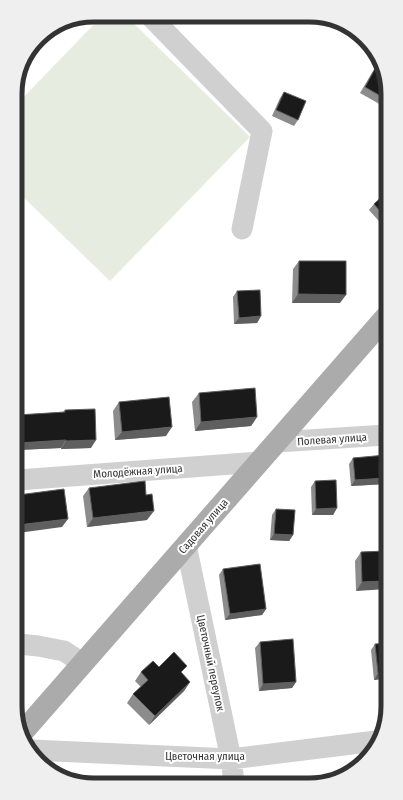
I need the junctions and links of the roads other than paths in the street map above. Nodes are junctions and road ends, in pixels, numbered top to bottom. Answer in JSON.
{"nodes":[{"id":1,"x":156,"y":22,"type":"edge"},
{"id":2,"x":242,"y":229,"type":"dead end"},
{"id":3,"x":381,"y":323,"type":"edge"},
{"id":4,"x":381,"y":435,"type":"edge"},
{"id":5,"x":277,"y":442,"type":"junction"},
{"id":6,"x":259,"y":462,"type":"junction"},
{"id":7,"x":22,"y":480,"type":"edge"},
{"id":8,"x":186,"y":544,"type":"junction"},
{"id":9,"x":22,"y":644,"type":"edge"},
{"id":10,"x":82,"y":663,"type":"junction"},
{"id":11,"x":26,"y":728,"type":"edge"},
{"id":12,"x":371,"y":742,"type":"edge"},
{"id":13,"x":37,"y":750,"type":"edge"},
{"id":14,"x":231,"y":759,"type":"junction"},
{"id":15,"x":233,"y":778,"type":"edge"}],
"edges":[{"from":1,"to":2,"type":"street"},
{"from":3,"to":5,"type":"main road","name":"Садовая улица"},
{"from":4,"to":5,"type":"street","name":"Полевая улица"},
{"from":5,"to":6,"type":"main road","name":"Садовая улица"},
{"from":6,"to":7,"type":"street","name":"Молодёжная улица"},
{"from":6,"to":8,"type":"main road","name":"Садовая улица"},
{"from":8,"to":10,"type":"main road","name":"Садовая улица"},
{"from":8,"to":14,"type":"street","name":"Цветочный переулок"},
{"from":9,"to":10,"type":"street"},
{"from":10,"to":11,"type":"main road","name":"Садовая улица"},
{"from":12,"to":14,"type":"street","name":"Цветочная улица"},
{"from":13,"to":14,"type":"street","name":"Цветочная улица"},
{"from":14,"to":15,"type":"street","name":"Цветочный переулок"}]}
